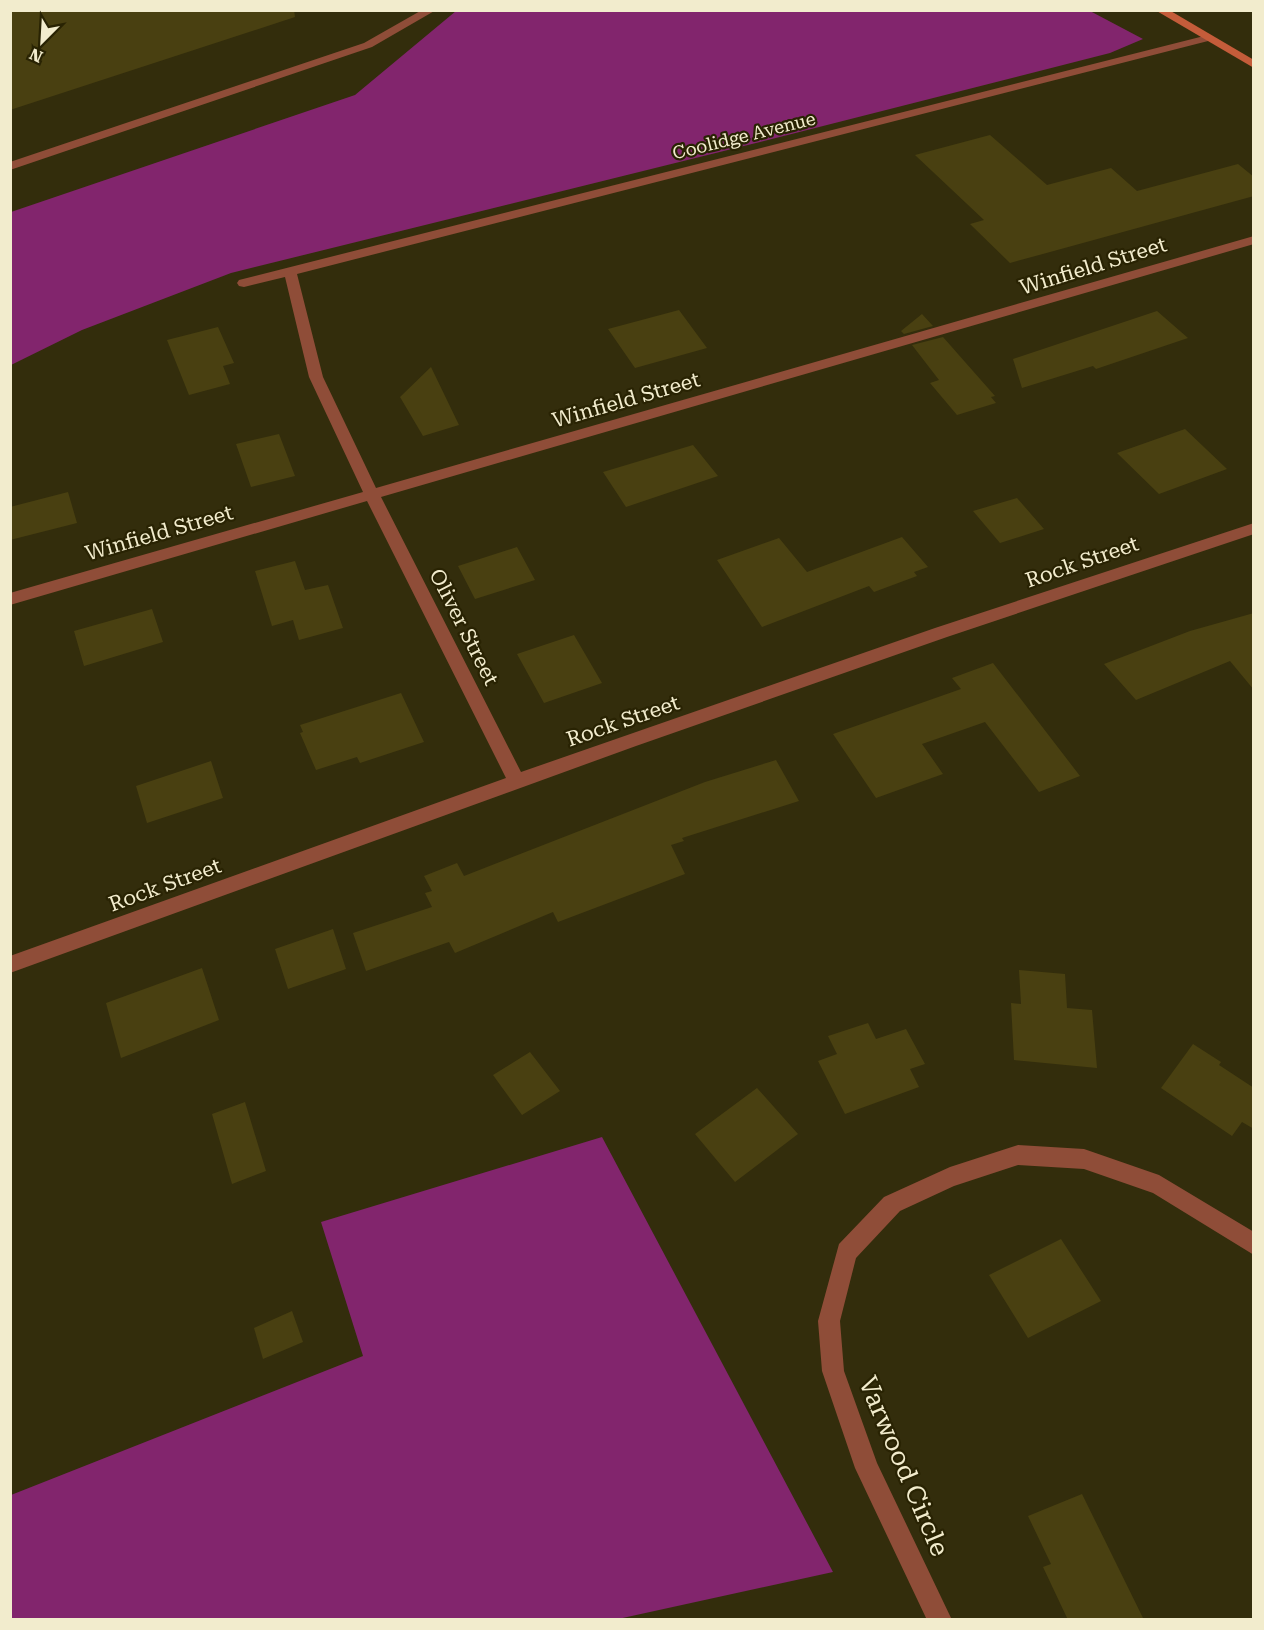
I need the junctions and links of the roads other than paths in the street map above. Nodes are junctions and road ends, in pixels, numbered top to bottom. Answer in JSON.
{"nodes":[{"id":1,"x":431,"y":10,"type":"edge"},
{"id":2,"x":1160,"y":10,"type":"edge"},
{"id":3,"x":1208,"y":38,"type":"junction"},
{"id":4,"x":1254,"y":65,"type":"edge"},
{"id":5,"x":10,"y":166,"type":"edge"},
{"id":6,"x":1254,"y":240,"type":"edge"},
{"id":7,"x":290,"y":272,"type":"junction"},
{"id":8,"x":244,"y":283,"type":"dead end"},
{"id":9,"x":371,"y":493,"type":"junction"},
{"id":10,"x":1254,"y":528,"type":"edge"},
{"id":11,"x":10,"y":599,"type":"edge"},
{"id":12,"x":517,"y":782,"type":"junction"},
{"id":13,"x":10,"y":965,"type":"edge"},
{"id":14,"x":1254,"y":1245,"type":"edge"},
{"id":15,"x":940,"y":1620,"type":"edge"}],
"edges":[{"from":1,"to":5,"type":"street"},
{"from":2,"to":3,"type":"main road"},
{"from":3,"to":4,"type":"main road"},
{"from":3,"to":7,"type":"street","name":"Coolidge Avenue"},
{"from":6,"to":9,"type":"street","name":"Winfield Street"},
{"from":7,"to":8,"type":"street","name":"Coolidge Avenue"},
{"from":7,"to":9,"type":"street"},
{"from":9,"to":11,"type":"street","name":"Winfield Street"},
{"from":9,"to":12,"type":"street","name":"Oliver Street"},
{"from":10,"to":12,"type":"street","name":"Rock Street"},
{"from":12,"to":13,"type":"street","name":"Rock Street"},
{"from":14,"to":15,"type":"street","name":"Varwood Circle"}]}
